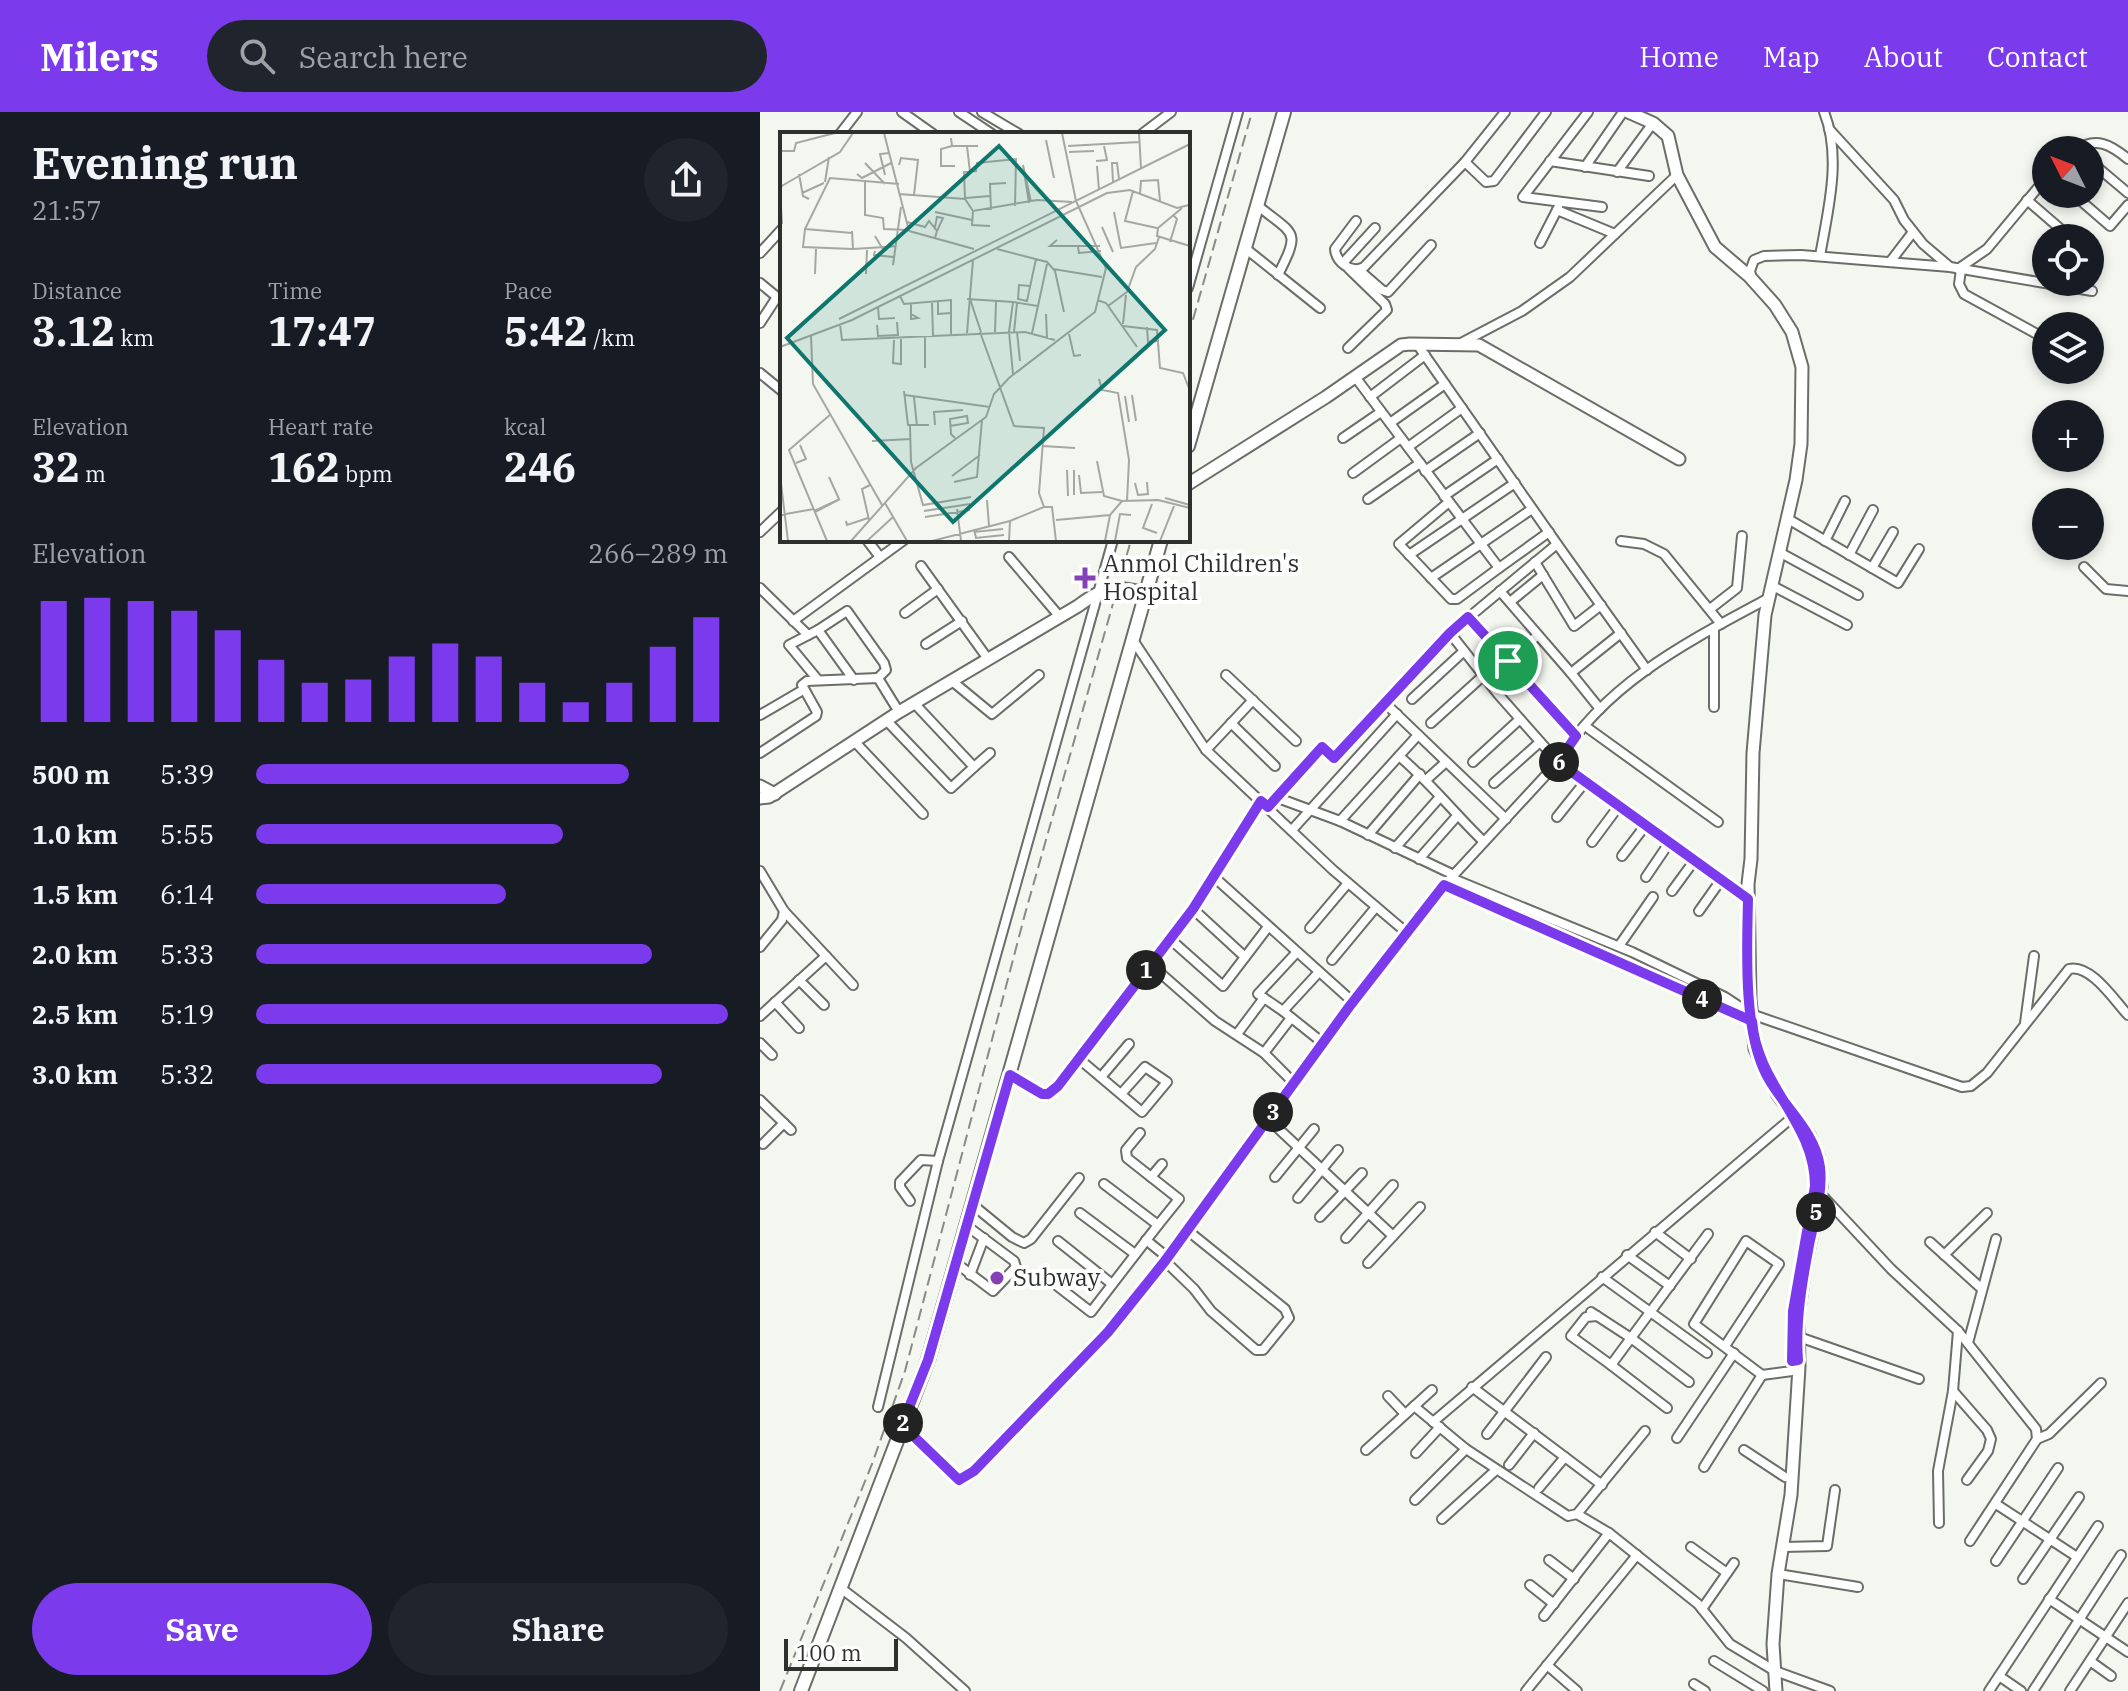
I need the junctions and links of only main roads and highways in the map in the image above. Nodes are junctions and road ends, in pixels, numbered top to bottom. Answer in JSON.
{"nodes":[{"id":1,"x":1284,"y":112,"type":"edge"},
{"id":2,"x":1190,"y":439,"type":"edge"},
{"id":3,"x":1160,"y":542,"type":"edge"},
{"id":4,"x":801,"y":1691,"type":"edge"}],
"edges":[{"from":1,"to":2,"type":"main road"},
{"from":3,"to":4,"type":"main road"}]}
